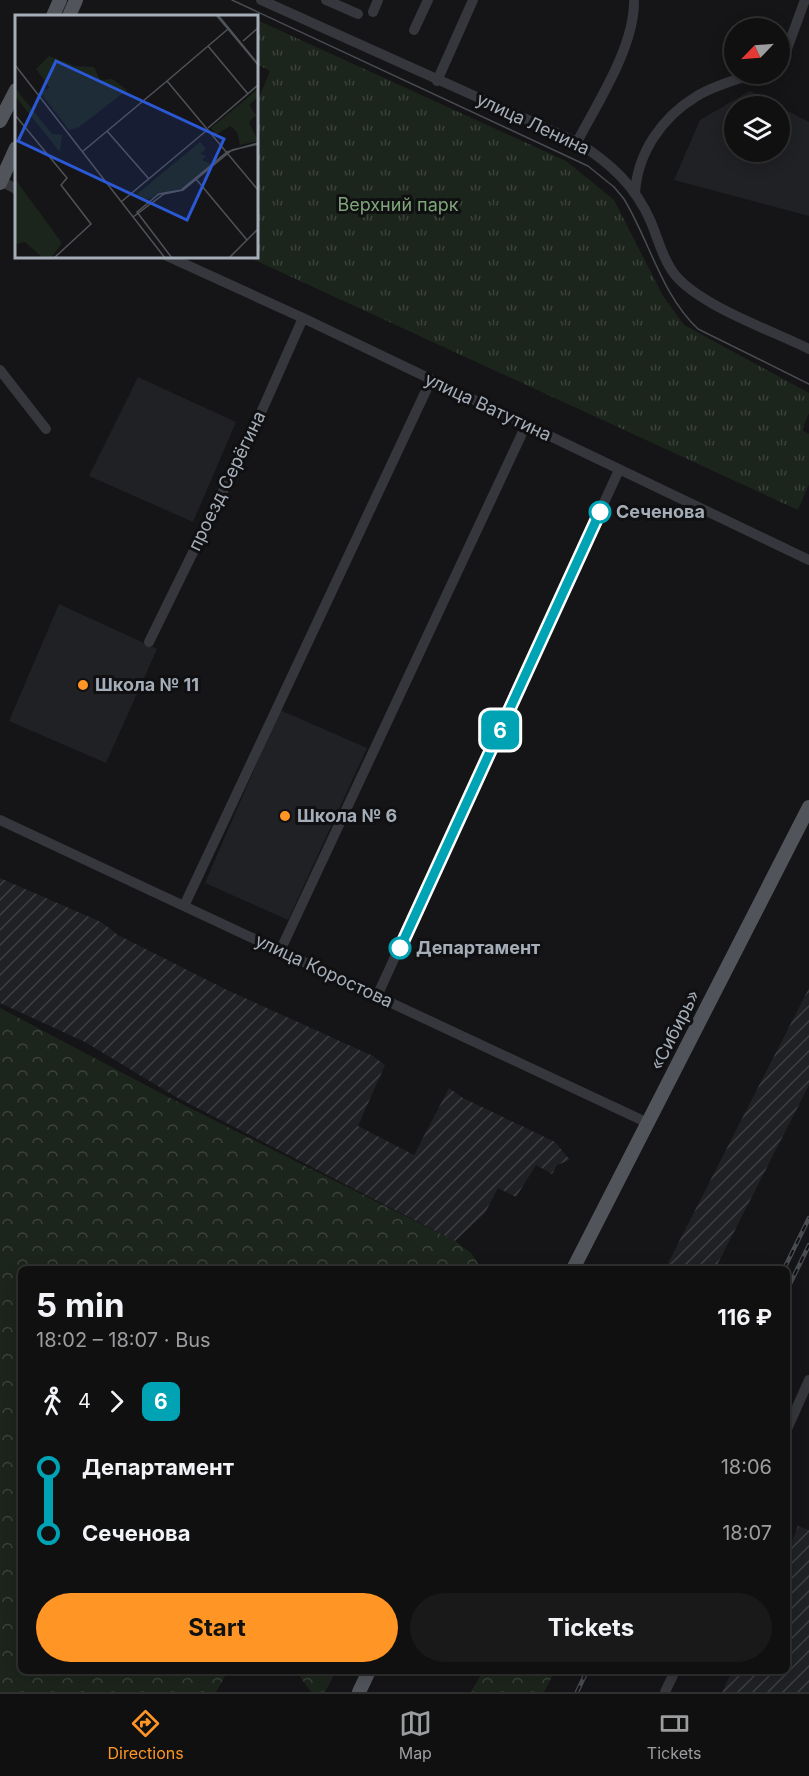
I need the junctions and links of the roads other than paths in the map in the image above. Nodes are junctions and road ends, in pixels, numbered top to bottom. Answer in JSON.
{"nodes":[{"id":1,"x":60,"y":0,"type":"edge"},
{"id":2,"x":76,"y":0,"type":"edge"},
{"id":3,"x":263,"y":0,"type":"edge"},
{"id":4,"x":326,"y":0,"type":"edge"},
{"id":5,"x":378,"y":0,"type":"edge"},
{"id":6,"x":428,"y":0,"type":"edge"},
{"id":7,"x":473,"y":0,"type":"edge"},
{"id":8,"x":805,"y":0,"type":"edge"},
{"id":9,"x":634,"y":2,"type":"dead end"},
{"id":10,"x":373,"y":12,"type":"dead end"},
{"id":11,"x":358,"y":14,"type":"dead end"},
{"id":12,"x":53,"y":15,"type":"edge"},
{"id":13,"x":69,"y":15,"type":"edge"},
{"id":14,"x":414,"y":30,"type":"dead end"},
{"id":15,"x":790,"y":41,"type":"edge"},
{"id":16,"x":437,"y":81,"type":"junction"},
{"id":17,"x":727,"y":84,"type":"edge"},
{"id":18,"x":15,"y":92,"type":"edge"},
{"id":19,"x":15,"y":119,"type":"edge"},
{"id":20,"x":0,"y":122,"type":"edge"},
{"id":21,"x":578,"y":142,"type":"junction"},
{"id":22,"x":15,"y":150,"type":"edge"},
{"id":23,"x":0,"y":182,"type":"edge"},
{"id":24,"x":15,"y":189,"type":"edge"},
{"id":25,"x":635,"y":194,"type":"junction"},
{"id":26,"x":171,"y":258,"type":"edge"},
{"id":27,"x":303,"y":318,"type":"junction"},
{"id":28,"x":809,"y":349,"type":"edge"},
{"id":29,"x":0,"y":370,"type":"edge"},
{"id":30,"x":431,"y":380,"type":"junction"},
{"id":31,"x":526,"y":425,"type":"junction"},
{"id":32,"x":46,"y":429,"type":"dead end"},
{"id":33,"x":619,"y":470,"type":"junction"},
{"id":34,"x":809,"y":560,"type":"edge"},
{"id":35,"x":149,"y":642,"type":"dead end"},
{"id":36,"x":809,"y":807,"type":"edge"},
{"id":37,"x":0,"y":820,"type":"edge"},
{"id":38,"x":184,"y":906,"type":"junction"},
{"id":39,"x":280,"y":951,"type":"junction"},
{"id":40,"x":377,"y":996,"type":"junction"},
{"id":41,"x":648,"y":1123,"type":"junction"},
{"id":42,"x":575,"y":1266,"type":"edge"},
{"id":43,"x":809,"y":1380,"type":"edge"},
{"id":44,"x":806,"y":1395,"type":"edge"},
{"id":45,"x":790,"y":1423,"type":"edge"},
{"id":46,"x":368,"y":1674,"type":"edge"},
{"id":47,"x":674,"y":1674,"type":"edge"},
{"id":48,"x":359,"y":1692,"type":"edge"},
{"id":49,"x":665,"y":1692,"type":"edge"}],
"edges":[{"from":1,"to":12,"type":"main road"},
{"from":2,"to":13,"type":"main road"},
{"from":3,"to":16,"type":"street","name":"улица Ленина"},
{"from":4,"to":11,"type":"street"},
{"from":5,"to":10,"type":"street"},
{"from":6,"to":14,"type":"street"},
{"from":7,"to":16,"type":"street"},
{"from":8,"to":15,"type":"street"},
{"from":9,"to":21,"type":"street"},
{"from":16,"to":21,"type":"street","name":"улица Ленина"},
{"from":17,"to":25,"type":"street"},
{"from":18,"to":20,"type":"main road"},
{"from":19,"to":20,"type":"main road"},
{"from":21,"to":25,"type":"street","name":"улица Ленина"},
{"from":22,"to":23,"type":"main road"},
{"from":23,"to":24,"type":"street"},
{"from":25,"to":28,"type":"street","name":"улица Ленина"},
{"from":26,"to":27,"type":"street","name":"улица Ватутина"},
{"from":27,"to":30,"type":"street","name":"улица Ватутина"},
{"from":27,"to":35,"type":"street","name":"проезд Серёгина"},
{"from":29,"to":32,"type":"street"},
{"from":30,"to":31,"type":"street","name":"улица Ватутина"},
{"from":30,"to":38,"type":"street"},
{"from":31,"to":33,"type":"street","name":"улица Ватутина"},
{"from":31,"to":39,"type":"street"},
{"from":33,"to":34,"type":"street","name":"улица Ватутина"},
{"from":33,"to":40,"type":"street"},
{"from":36,"to":41,"type":"main road","name":"«Сибирь»"},
{"from":37,"to":38,"type":"street","name":"улица Коростова"},
{"from":38,"to":39,"type":"street","name":"улица Коростова"},
{"from":39,"to":40,"type":"street","name":"улица Коростова"},
{"from":40,"to":41,"type":"street","name":"улица Коростова"},
{"from":41,"to":42,"type":"main road","name":"«Сибирь»"},
{"from":43,"to":44,"type":"street"},
{"from":44,"to":45,"type":"street"},
{"from":46,"to":48,"type":"main road"},
{"from":47,"to":49,"type":"street"}]}
